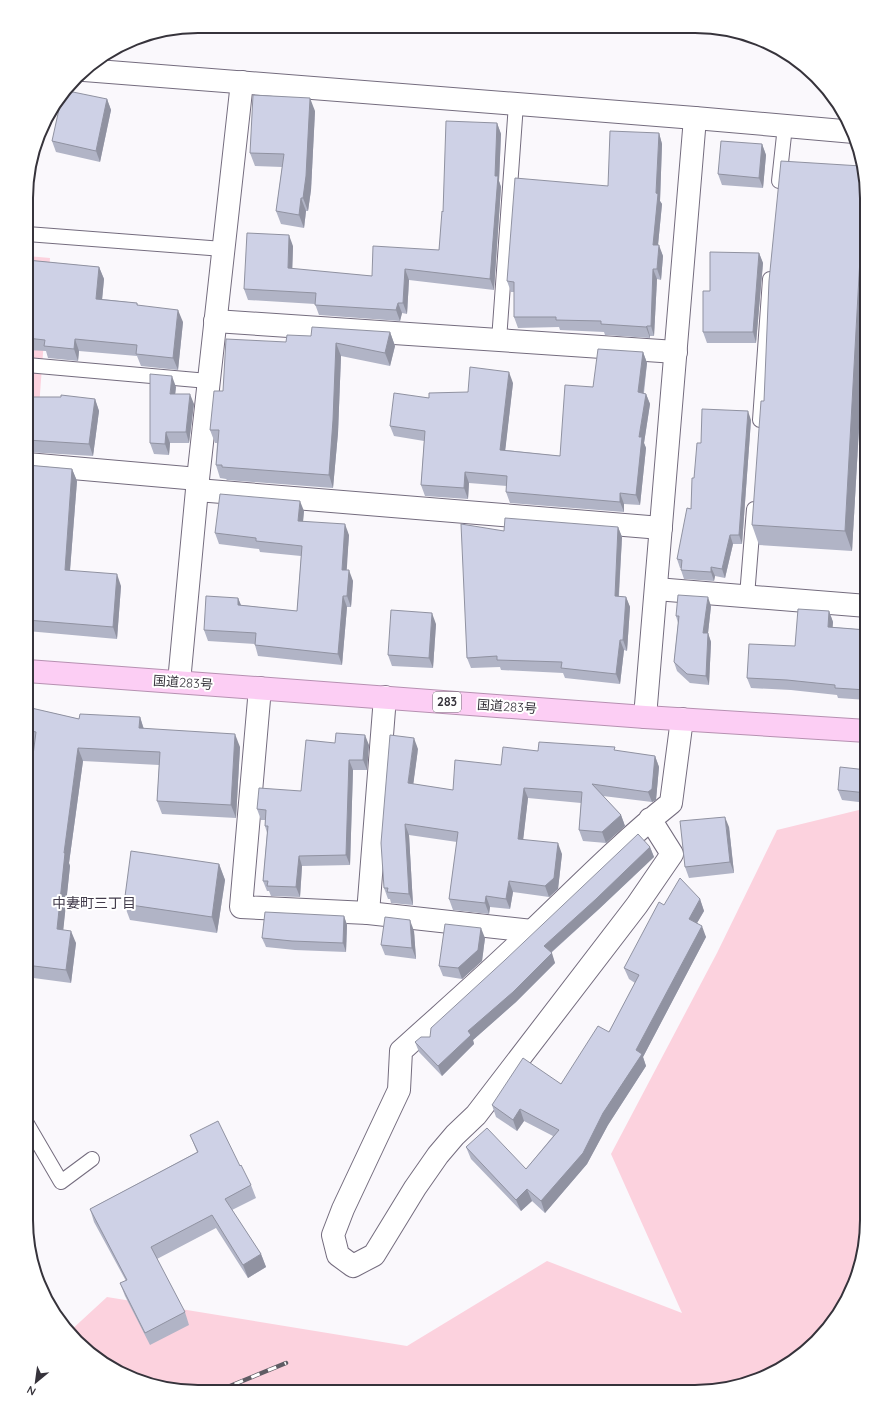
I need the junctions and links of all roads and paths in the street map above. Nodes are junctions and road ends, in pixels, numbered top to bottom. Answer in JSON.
{"nodes":[{"id":1,"x":93,"y":71,"type":"edge"},
{"id":2,"x":242,"y":82,"type":"junction"},
{"id":3,"x":516,"y":104,"type":"junction"},
{"id":4,"x":695,"y":118,"type":"junction"},
{"id":5,"x":785,"y":126,"type":"junction"},
{"id":6,"x":846,"y":131,"type":"edge"},
{"id":7,"x":778,"y":191,"type":"edge"},
{"id":8,"x":33,"y":234,"type":"edge"},
{"id":9,"x":224,"y":248,"type":"junction"},
{"id":10,"x":772,"y":263,"type":"edge"},
{"id":11,"x":215,"y":321,"type":"junction"},
{"id":12,"x":498,"y":340,"type":"junction"},
{"id":13,"x":676,"y":352,"type":"junction"},
{"id":14,"x":33,"y":366,"type":"edge"},
{"id":15,"x":208,"y":381,"type":"junction"},
{"id":16,"x":759,"y":432,"type":"edge"},
{"id":17,"x":33,"y":465,"type":"edge"},
{"id":18,"x":197,"y":484,"type":"junction"},
{"id":19,"x":755,"y":495,"type":"edge"},
{"id":20,"x":661,"y":528,"type":"junction"},
{"id":21,"x":656,"y":589,"type":"junction"},
{"id":22,"x":747,"y":596,"type":"junction"},
{"id":23,"x":860,"y":605,"type":"edge"},
{"id":24,"x":33,"y":671,"type":"edge"},
{"id":25,"x":178,"y":682,"type":"junction"},
{"id":26,"x":260,"y":688,"type":"junction"},
{"id":27,"x":385,"y":697,"type":"junction"},
{"id":28,"x":645,"y":716,"type":"junction"},
{"id":29,"x":682,"y":719,"type":"junction"},
{"id":30,"x":860,"y":731,"type":"edge"},
{"id":31,"x":650,"y":819,"type":"junction"},
{"id":32,"x":368,"y":913,"type":"junction"},
{"id":33,"x":532,"y":931,"type":"junction"},
{"id":34,"x":33,"y":1134,"type":"edge"},
{"id":35,"x":92,"y":1159,"type":"dead end"}],
"edges":[{"from":1,"to":2,"type":"street"},
{"from":2,"to":3,"type":"street"},
{"from":2,"to":9,"type":"street"},
{"from":3,"to":4,"type":"street"},
{"from":3,"to":12,"type":"lane"},
{"from":4,"to":5,"type":"street"},
{"from":4,"to":13,"type":"street"},
{"from":5,"to":6,"type":"street"},
{"from":5,"to":7,"type":"lane"},
{"from":8,"to":9,"type":"lane"},
{"from":9,"to":11,"type":"street"},
{"from":10,"to":16,"type":"lane"},
{"from":11,"to":12,"type":"street"},
{"from":11,"to":15,"type":"street"},
{"from":12,"to":13,"type":"street"},
{"from":13,"to":20,"type":"street"},
{"from":14,"to":15,"type":"lane"},
{"from":15,"to":18,"type":"street"},
{"from":17,"to":18,"type":"street"},
{"from":18,"to":20,"type":"street"},
{"from":18,"to":25,"type":"street"},
{"from":19,"to":22,"type":"lane"},
{"from":20,"to":21,"type":"street"},
{"from":21,"to":22,"type":"street"},
{"from":21,"to":28,"type":"street"},
{"from":22,"to":23,"type":"street"},
{"from":24,"to":25,"type":"highway","name":"国道283号","number":"283"},
{"from":25,"to":26,"type":"highway","name":"国道283号","number":"283"},
{"from":26,"to":27,"type":"highway","name":"国道283号","number":"283"},
{"from":26,"to":32,"type":"street"},
{"from":27,"to":28,"type":"highway","name":"国道283号","number":"283"},
{"from":27,"to":32,"type":"street"},
{"from":28,"to":29,"type":"highway","name":"国道283号","number":"283"},
{"from":29,"to":30,"type":"highway","name":"国道283号","number":"283"},
{"from":29,"to":31,"type":"street"},
{"from":31,"to":33,"type":"street"},
{"from":31,"to":33,"type":"street"},
{"from":32,"to":33,"type":"street"},
{"from":34,"to":35,"type":"lane"}]}
